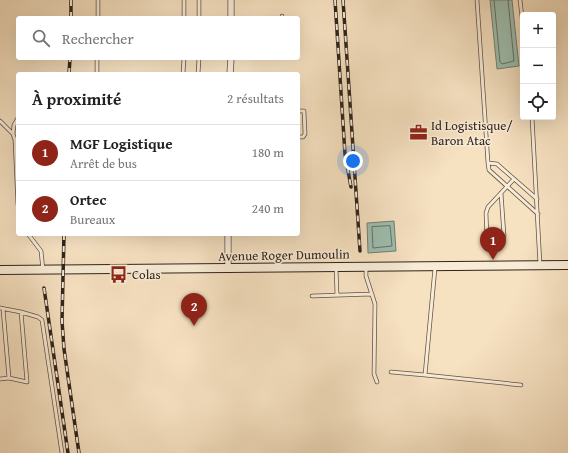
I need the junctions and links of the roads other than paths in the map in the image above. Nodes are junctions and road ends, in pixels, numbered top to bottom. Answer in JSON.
{"nodes":[{"id":1,"x":98,"y":0,"type":"edge"},
{"id":2,"x":184,"y":0,"type":"edge"},
{"id":3,"x":199,"y":0,"type":"edge"},
{"id":4,"x":231,"y":0,"type":"edge"},
{"id":5,"x":477,"y":0,"type":"edge"},
{"id":6,"x":520,"y":0,"type":"edge"},
{"id":7,"x":521,"y":12,"type":"edge"},
{"id":8,"x":98,"y":16,"type":"edge"},
{"id":9,"x":184,"y":16,"type":"edge"},
{"id":10,"x":199,"y":16,"type":"edge"},
{"id":11,"x":231,"y":16,"type":"edge"},
{"id":12,"x":98,"y":60,"type":"edge"},
{"id":13,"x":184,"y":60,"type":"edge"},
{"id":14,"x":199,"y":60,"type":"edge"},
{"id":15,"x":230,"y":60,"type":"edge"},
{"id":16,"x":97,"y":72,"type":"edge"},
{"id":17,"x":183,"y":72,"type":"edge"},
{"id":18,"x":198,"y":72,"type":"edge"},
{"id":19,"x":230,"y":72,"type":"edge"},
{"id":20,"x":300,"y":111,"type":"edge"},
{"id":21,"x":532,"y":120,"type":"edge"},
{"id":22,"x":0,"y":121,"type":"edge"},
{"id":23,"x":16,"y":122,"type":"edge"},
{"id":24,"x":13,"y":134,"type":"junction"},
{"id":25,"x":300,"y":137,"type":"edge"},
{"id":26,"x":16,"y":162,"type":"edge"},
{"id":27,"x":488,"y":163,"type":"junction"},
{"id":28,"x":514,"y":179,"type":"junction"},
{"id":29,"x":507,"y":187,"type":"junction"},
{"id":30,"x":501,"y":193,"type":"junction"},
{"id":31,"x":537,"y":199,"type":"junction"},
{"id":32,"x":538,"y":215,"type":"junction"},
{"id":33,"x":29,"y":236,"type":"edge"},
{"id":34,"x":228,"y":236,"type":"edge"},
{"id":35,"x":504,"y":236,"type":"dead end"},
{"id":36,"x":487,"y":239,"type":"dead end"},
{"id":37,"x":436,"y":265,"type":"junction"},
{"id":38,"x":540,"y":265,"type":"junction"},
{"id":39,"x":568,"y":265,"type":"edge"},
{"id":40,"x":336,"y":267,"type":"junction"},
{"id":41,"x":366,"y":267,"type":"junction"},
{"id":42,"x":228,"y":268,"type":"junction"},
{"id":43,"x":0,"y":270,"type":"edge"},
{"id":44,"x":43,"y":270,"type":"junction"},
{"id":45,"x":372,"y":294,"type":"junction"},
{"id":46,"x":337,"y":295,"type":"junction"},
{"id":47,"x":312,"y":296,"type":"dead end"},
{"id":48,"x":1,"y":309,"type":"edge"},
{"id":49,"x":21,"y":312,"type":"junction"},
{"id":50,"x":391,"y":372,"type":"dead end"},
{"id":51,"x":425,"y":375,"type":"junction"},
{"id":52,"x":9,"y":378,"type":"junction"},
{"id":53,"x":0,"y":379,"type":"edge"},
{"id":54,"x":377,"y":382,"type":"dead end"},
{"id":55,"x":521,"y":385,"type":"dead end"},
{"id":56,"x":62,"y":453,"type":"edge"}],
"edges":[{"from":1,"to":8,"type":"lane"},
{"from":2,"to":9,"type":"lane"},
{"from":3,"to":10,"type":"lane"},
{"from":4,"to":11,"type":"street"},
{"from":5,"to":27,"type":"lane"},
{"from":6,"to":7,"type":"lane"},
{"from":12,"to":16,"type":"lane"},
{"from":13,"to":17,"type":"lane"},
{"from":14,"to":18,"type":"lane"},
{"from":15,"to":19,"type":"street"},
{"from":20,"to":25,"type":"lane"},
{"from":21,"to":31,"type":"lane"},
{"from":22,"to":24,"type":"lane"},
{"from":23,"to":24,"type":"lane"},
{"from":24,"to":26,"type":"lane"},
{"from":27,"to":28,"type":"lane"},
{"from":27,"to":29,"type":"lane"},
{"from":28,"to":29,"type":"lane"},
{"from":28,"to":31,"type":"lane"},
{"from":29,"to":30,"type":"lane"},
{"from":29,"to":32,"type":"lane"},
{"from":30,"to":35,"type":"lane"},
{"from":30,"to":36,"type":"lane"},
{"from":31,"to":32,"type":"lane"},
{"from":32,"to":38,"type":"lane"},
{"from":33,"to":44,"type":"lane"},
{"from":34,"to":42,"type":"street"},
{"from":37,"to":38,"type":"main road","name":"Avenue Roger Dumoulin"},
{"from":37,"to":41,"type":"main road","name":"Avenue Roger Dumoulin"},
{"from":37,"to":51,"type":"lane"},
{"from":38,"to":39,"type":"main road","name":"Avenue Roger Dumoulin"},
{"from":40,"to":41,"type":"main road","name":"Avenue Roger Dumoulin"},
{"from":40,"to":42,"type":"main road","name":"Avenue Roger Dumoulin"},
{"from":40,"to":46,"type":"lane"},
{"from":41,"to":45,"type":"lane"},
{"from":42,"to":44,"type":"main road","name":"Avenue Roger Dumoulin"},
{"from":43,"to":44,"type":"main road","name":"Avenue Roger Dumoulin"},
{"from":45,"to":46,"type":"lane"},
{"from":45,"to":54,"type":"lane"},
{"from":46,"to":47,"type":"lane"},
{"from":48,"to":49,"type":"lane"},
{"from":48,"to":52,"type":"lane"},
{"from":49,"to":52,"type":"lane"},
{"from":49,"to":56,"type":"lane"},
{"from":50,"to":51,"type":"lane"},
{"from":51,"to":55,"type":"lane"},
{"from":52,"to":53,"type":"lane"}]}
